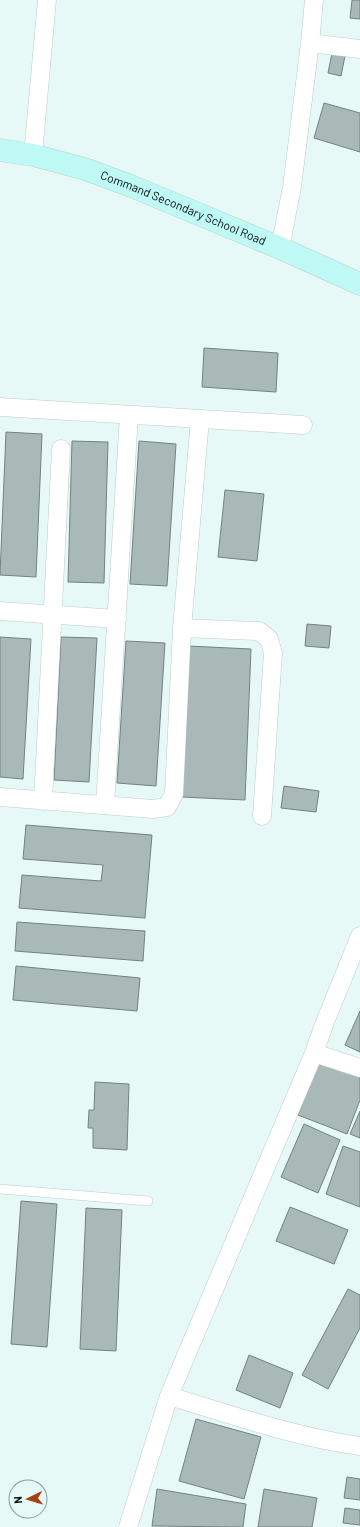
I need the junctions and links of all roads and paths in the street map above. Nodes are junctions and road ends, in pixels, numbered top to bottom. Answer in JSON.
{"nodes":[{"id":1,"x":47,"y":0,"type":"edge"},
{"id":2,"x":314,"y":0,"type":"edge"},
{"id":3,"x":310,"y":43,"type":"junction"},
{"id":4,"x":360,"y":49,"type":"edge"},
{"id":5,"x":0,"y":150,"type":"edge"},
{"id":6,"x":33,"y":155,"type":"junction"},
{"id":7,"x":280,"y":248,"type":"junction"},
{"id":8,"x":360,"y":284,"type":"edge"},
{"id":9,"x":0,"y":407,"type":"edge"},
{"id":10,"x":129,"y":415,"type":"junction"},
{"id":11,"x":200,"y":420,"type":"junction"},
{"id":12,"x":303,"y":426,"type":"dead end"},
{"id":13,"x":61,"y":449,"type":"dead end"},
{"id":14,"x":0,"y":611,"type":"edge"},
{"id":15,"x":52,"y":614,"type":"junction"},
{"id":16,"x":117,"y":619,"type":"junction"},
{"id":17,"x":182,"y":628,"type":"junction"},
{"id":18,"x":0,"y":797,"type":"edge"},
{"id":19,"x":43,"y":801,"type":"junction"},
{"id":20,"x":105,"y":806,"type":"junction"},
{"id":21,"x":262,"y":816,"type":"dead end"},
{"id":22,"x":360,"y":936,"type":"edge"},
{"id":23,"x":314,"y":1053,"type":"junction"},
{"id":24,"x":360,"y":1068,"type":"edge"},
{"id":25,"x":0,"y":1189,"type":"edge"},
{"id":26,"x":148,"y":1201,"type":"dead end"},
{"id":27,"x":169,"y":1396,"type":"junction"},
{"id":28,"x":360,"y":1446,"type":"edge"},
{"id":29,"x":128,"y":1527,"type":"edge"}],
"edges":[{"from":1,"to":6,"type":"street"},
{"from":2,"to":3,"type":"street"},
{"from":3,"to":4,"type":"street"},
{"from":3,"to":7,"type":"street"},
{"from":5,"to":6,"type":"main road","name":"Command Secondary School Road"},
{"from":6,"to":7,"type":"main road","name":"Command Secondary School Road"},
{"from":7,"to":8,"type":"main road","name":"Command Secondary School Road"},
{"from":9,"to":10,"type":"street"},
{"from":10,"to":11,"type":"street"},
{"from":10,"to":16,"type":"street"},
{"from":11,"to":12,"type":"street"},
{"from":11,"to":17,"type":"street"},
{"from":13,"to":15,"type":"street"},
{"from":14,"to":15,"type":"street"},
{"from":15,"to":16,"type":"street"},
{"from":15,"to":19,"type":"street"},
{"from":16,"to":20,"type":"street"},
{"from":17,"to":20,"type":"street"},
{"from":17,"to":21,"type":"street"},
{"from":18,"to":19,"type":"street"},
{"from":19,"to":20,"type":"street"},
{"from":22,"to":23,"type":"street"},
{"from":23,"to":24,"type":"street"},
{"from":23,"to":27,"type":"street"},
{"from":25,"to":26,"type":"lane"},
{"from":27,"to":28,"type":"street"},
{"from":27,"to":29,"type":"street"}]}
